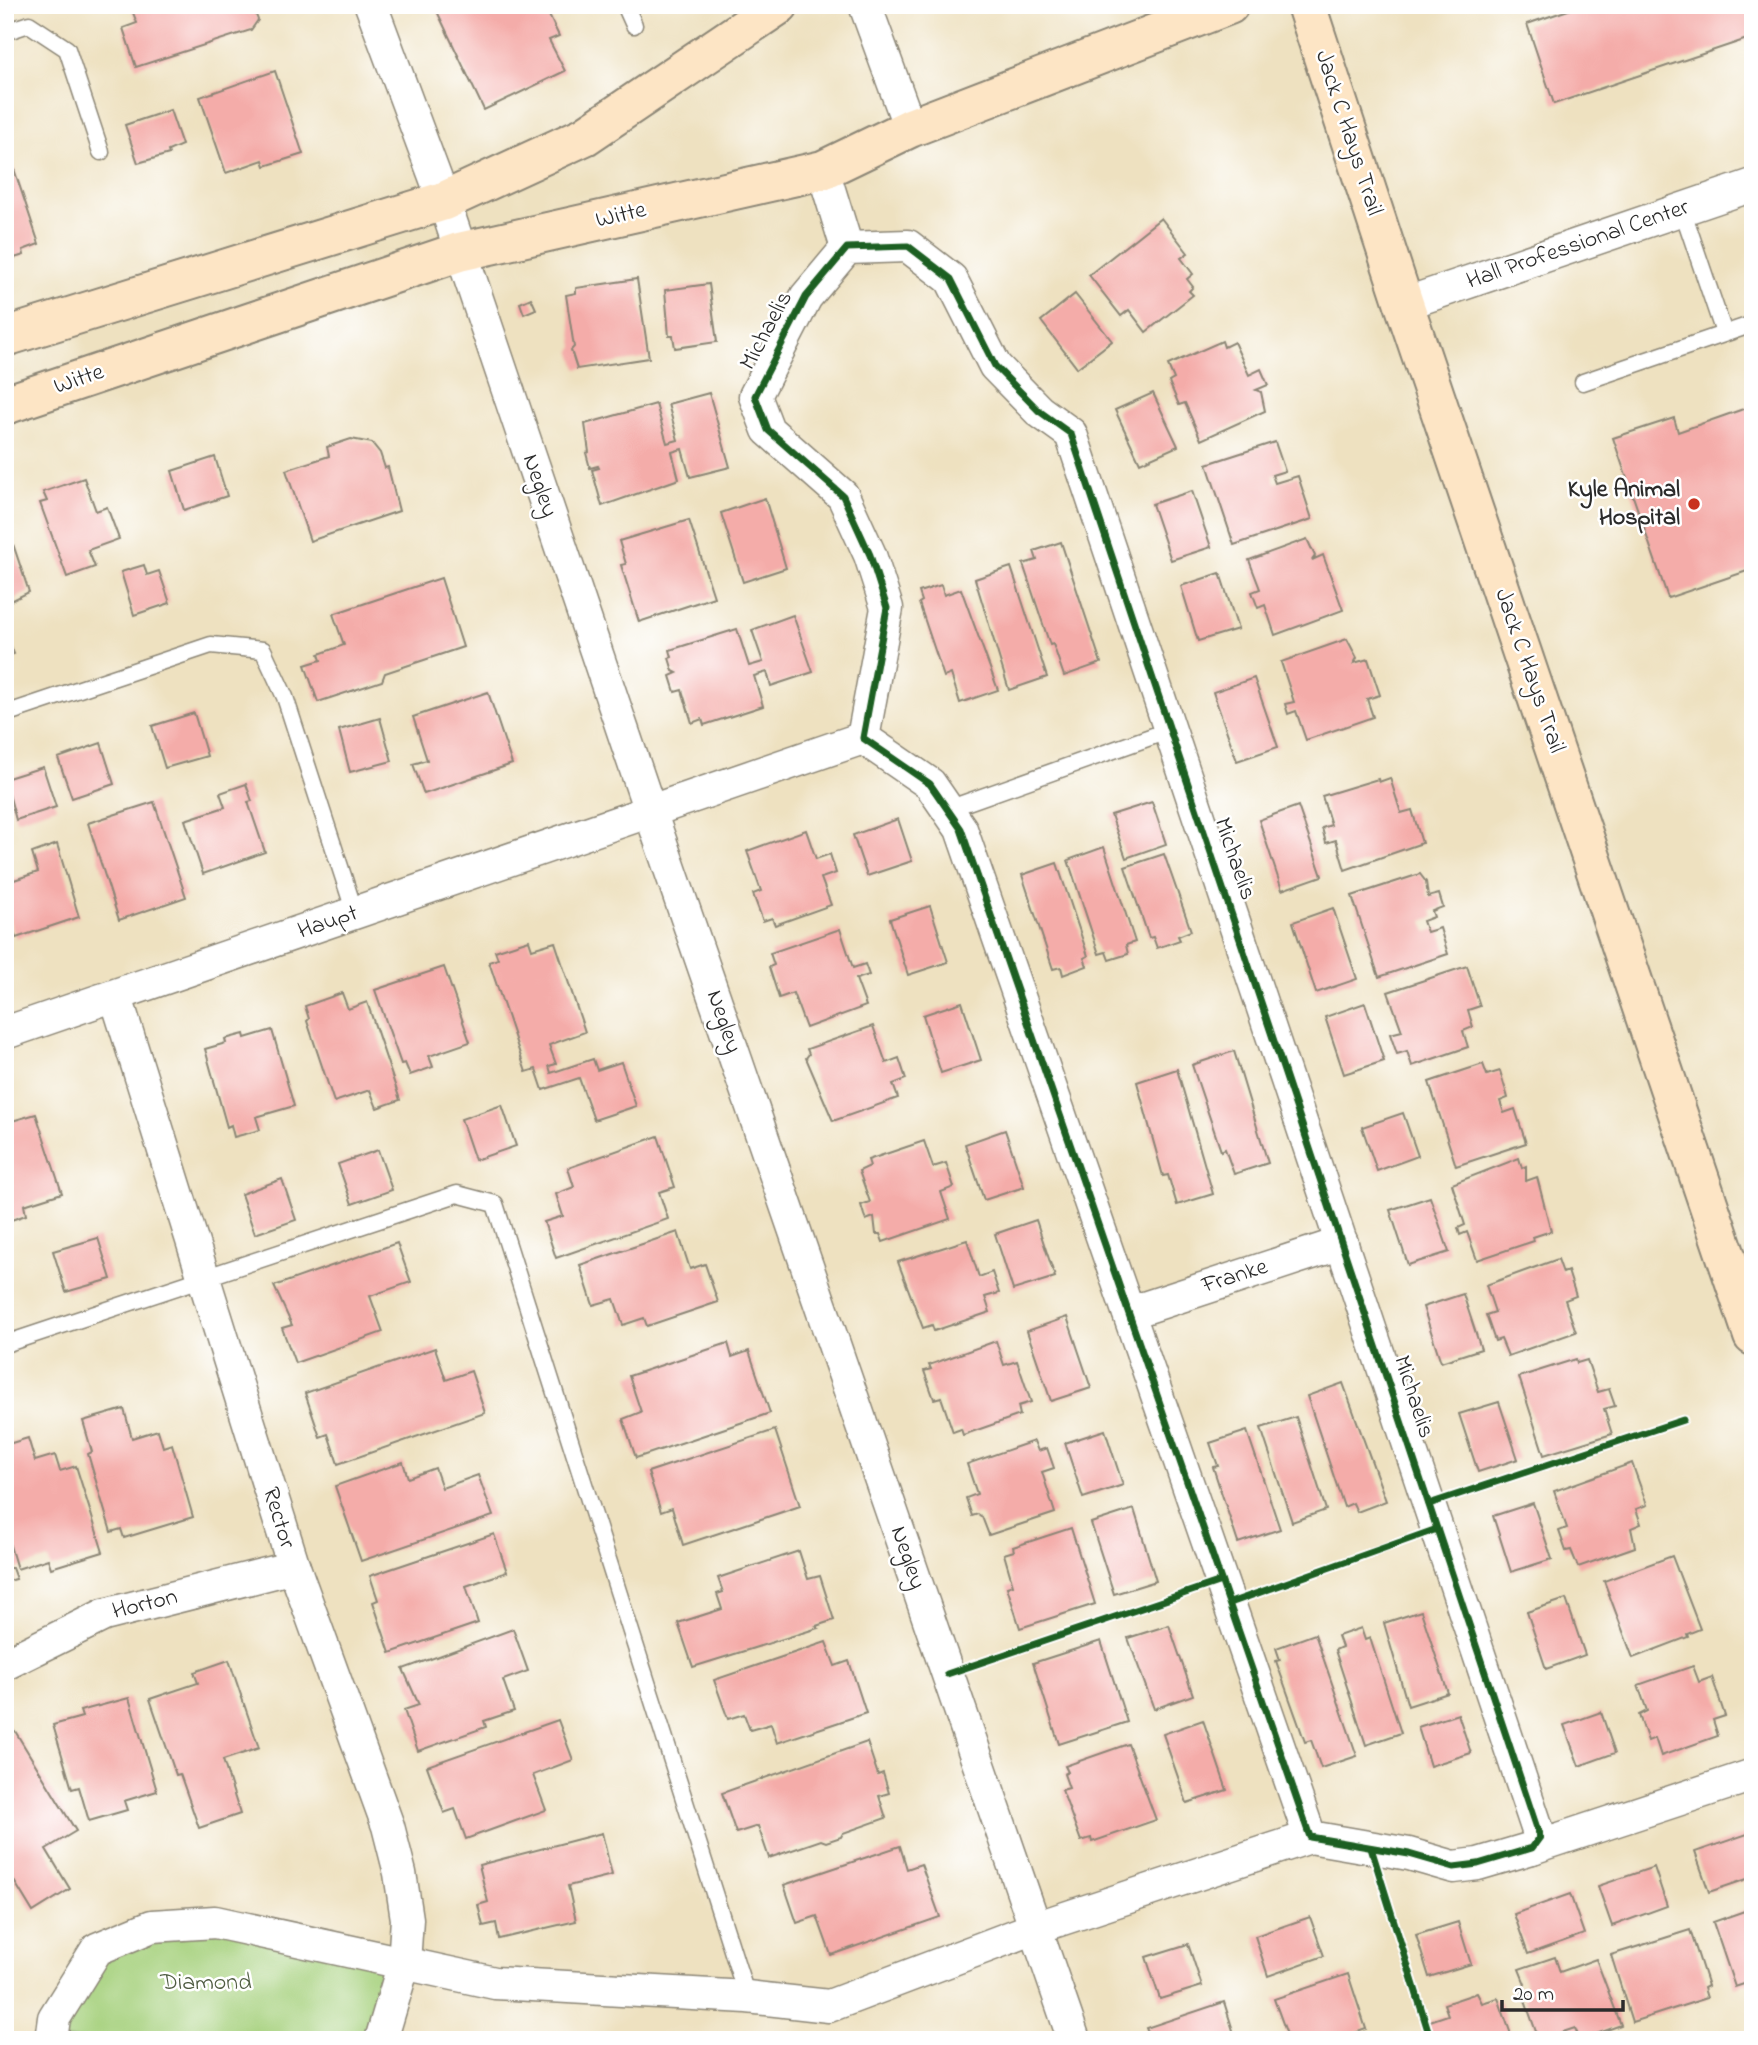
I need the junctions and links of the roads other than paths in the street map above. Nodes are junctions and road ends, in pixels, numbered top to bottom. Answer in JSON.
{"nodes":[{"id":1,"x":371,"y":5,"type":"edge"},
{"id":2,"x":625,"y":5,"type":"edge"},
{"id":3,"x":779,"y":5,"type":"edge"},
{"id":4,"x":865,"y":5,"type":"edge"},
{"id":5,"x":1229,"y":5,"type":"edge"},
{"id":6,"x":1307,"y":5,"type":"edge"},
{"id":7,"x":635,"y":25,"type":"dead end"},
{"id":8,"x":5,"y":32,"type":"edge"},
{"id":9,"x":910,"y":128,"type":"junction"},
{"id":10,"x":101,"y":152,"type":"dead end"},
{"id":11,"x":823,"y":170,"type":"junction"},
{"id":12,"x":1753,"y":185,"type":"edge"},
{"id":13,"x":443,"y":201,"type":"junction"},
{"id":14,"x":1682,"y":209,"type":"junction"},
{"id":15,"x":848,"y":248,"type":"junction"},
{"id":16,"x":459,"y":252,"type":"junction"},
{"id":17,"x":1404,"y":304,"type":"junction"},
{"id":18,"x":1753,"y":324,"type":"edge"},
{"id":19,"x":1724,"y":333,"type":"junction"},
{"id":20,"x":5,"y":337,"type":"edge"},
{"id":21,"x":1583,"y":382,"type":"dead end"},
{"id":22,"x":5,"y":405,"type":"edge"},
{"id":23,"x":5,"y":714,"type":"edge"},
{"id":24,"x":1170,"y":730,"type":"junction"},
{"id":25,"x":863,"y":738,"type":"junction"},
{"id":26,"x":948,"y":809,"type":"junction"},
{"id":27,"x":650,"y":811,"type":"junction"},
{"id":28,"x":355,"y":913,"type":"junction"},
{"id":29,"x":116,"y":997,"type":"junction"},
{"id":30,"x":5,"y":1033,"type":"edge"},
{"id":31,"x":1342,"y":1243,"type":"junction"},
{"id":32,"x":204,"y":1278,"type":"junction"},
{"id":33,"x":1129,"y":1313,"type":"junction"},
{"id":34,"x":1753,"y":1336,"type":"edge"},
{"id":35,"x":5,"y":1344,"type":"edge"},
{"id":36,"x":293,"y":1567,"type":"junction"},
{"id":37,"x":5,"y":1664,"type":"edge"},
{"id":38,"x":1753,"y":1775,"type":"edge"},
{"id":39,"x":1310,"y":1837,"type":"junction"},
{"id":40,"x":1532,"y":1848,"type":"junction"},
{"id":41,"x":1035,"y":1928,"type":"junction"},
{"id":42,"x":404,"y":1963,"type":"junction"},
{"id":43,"x":747,"y":1997,"type":"junction"},
{"id":44,"x":51,"y":2040,"type":"edge"},
{"id":45,"x":381,"y":2040,"type":"edge"},
{"id":46,"x":1074,"y":2040,"type":"edge"}],
"edges":[{"from":1,"to":13,"type":"street","name":"Negley"},
{"from":2,"to":7,"type":"lane"},
{"from":3,"to":13,"type":"street"},
{"from":4,"to":9,"type":"street"},
{"from":5,"to":9,"type":"street","name":"Witte"},
{"from":6,"to":17,"type":"street","name":"Jack C Hays Trail"},
{"from":8,"to":10,"type":"lane"},
{"from":9,"to":11,"type":"street","name":"Witte"},
{"from":11,"to":15,"type":"street"},
{"from":11,"to":16,"type":"street","name":"Witte"},
{"from":12,"to":14,"type":"street","name":"Hall Professional Center"},
{"from":13,"to":16,"type":"street","name":"Negley"},
{"from":13,"to":20,"type":"street"},
{"from":14,"to":17,"type":"street","name":"Hall Professional Center"},
{"from":14,"to":19,"type":"lane"},
{"from":15,"to":24,"type":"street","name":"Michaelis"},
{"from":15,"to":25,"type":"street","name":"Michaelis"},
{"from":16,"to":22,"type":"street","name":"Witte"},
{"from":16,"to":27,"type":"street","name":"Negley"},
{"from":17,"to":34,"type":"street","name":"Jack C Hays Trail"},
{"from":18,"to":19,"type":"lane"},
{"from":19,"to":21,"type":"lane"},
{"from":23,"to":28,"type":"lane"},
{"from":24,"to":26,"type":"lane"},
{"from":24,"to":31,"type":"street","name":"Michaelis"},
{"from":25,"to":26,"type":"street"},
{"from":25,"to":27,"type":"street","name":"Haupt"},
{"from":26,"to":33,"type":"street"},
{"from":27,"to":28,"type":"street","name":"Haupt"},
{"from":27,"to":41,"type":"street","name":"Negley"},
{"from":28,"to":29,"type":"street","name":"Haupt"},
{"from":29,"to":30,"type":"street","name":"Haupt"},
{"from":29,"to":32,"type":"street","name":"Rector"},
{"from":31,"to":33,"type":"street","name":"Franke"},
{"from":31,"to":40,"type":"street","name":"Michaelis"},
{"from":32,"to":35,"type":"lane"},
{"from":32,"to":36,"type":"street","name":"Rector"},
{"from":32,"to":43,"type":"lane"},
{"from":33,"to":39,"type":"street"},
{"from":36,"to":37,"type":"street","name":"Horton"},
{"from":36,"to":42,"type":"street","name":"Rector"},
{"from":38,"to":40,"type":"street"},
{"from":39,"to":40,"type":"street"},
{"from":39,"to":41,"type":"street"},
{"from":41,"to":43,"type":"street"},
{"from":41,"to":46,"type":"street","name":"Negley"},
{"from":42,"to":43,"type":"street"},
{"from":42,"to":44,"type":"street"},
{"from":42,"to":45,"type":"street","name":"Rector"}]}
